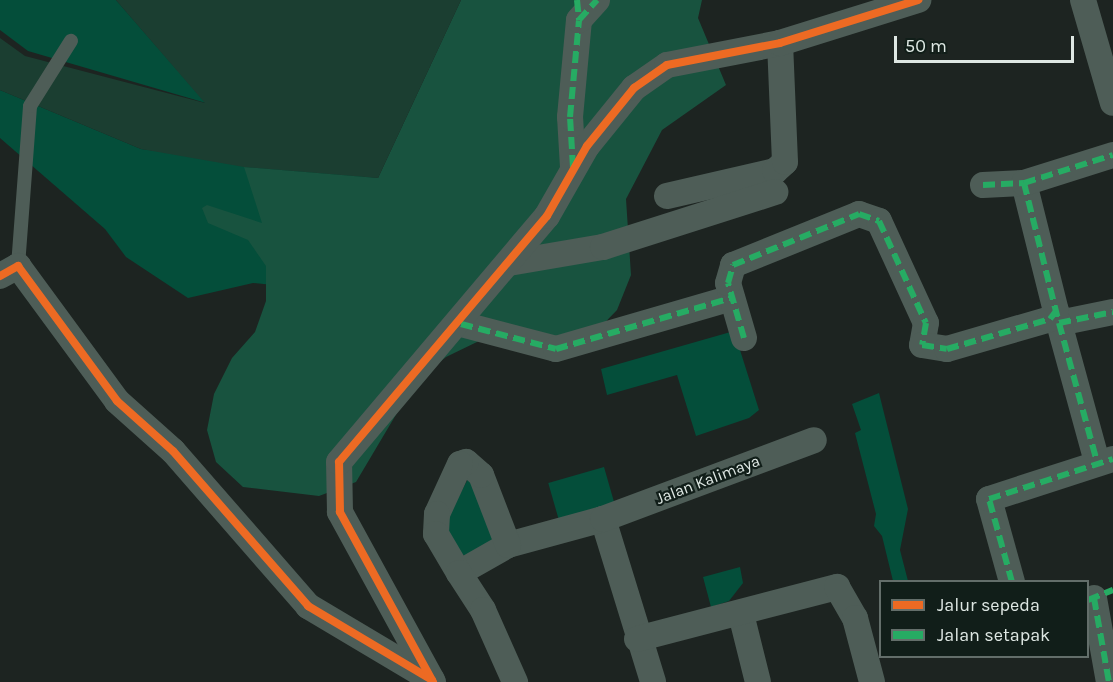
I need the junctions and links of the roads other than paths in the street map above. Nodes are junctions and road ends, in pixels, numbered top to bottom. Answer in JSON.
{"nodes":[{"id":1,"x":597,"y":0,"type":"edge"},
{"id":2,"x":918,"y":0,"type":"edge"},
{"id":3,"x":1083,"y":0,"type":"edge"},
{"id":4,"x":578,"y":10,"type":"edge"},
{"id":5,"x":71,"y":41,"type":"dead end"},
{"id":6,"x":780,"y":43,"type":"junction"},
{"id":7,"x":1113,"y":103,"type":"edge"},
{"id":8,"x":1113,"y":155,"type":"edge"},
{"id":9,"x":573,"y":166,"type":"junction"},
{"id":10,"x":1024,"y":183,"type":"junction"},
{"id":11,"x":983,"y":185,"type":"dead end"},
{"id":12,"x":775,"y":192,"type":"dead end"},
{"id":13,"x":667,"y":196,"type":"dead end"},
{"id":14,"x":509,"y":263,"type":"junction"},
{"id":15,"x":9,"y":271,"type":"edge"},
{"id":16,"x":732,"y":298,"type":"junction"},
{"id":17,"x":1113,"y":312,"type":"edge"},
{"id":18,"x":1058,"y":317,"type":"junction"},
{"id":19,"x":461,"y":324,"type":"junction"},
{"id":20,"x":744,"y":338,"type":"dead end"},
{"id":21,"x":814,"y":440,"type":"dead end"},
{"id":22,"x":1105,"y":461,"type":"edge"},
{"id":23,"x":603,"y":519,"type":"junction"},
{"id":24,"x":508,"y":545,"type":"junction"},
{"id":25,"x":459,"y":573,"type":"junction"},
{"id":26,"x":1011,"y":580,"type":"edge"},
{"id":27,"x":1098,"y":596,"type":"edge"},
{"id":28,"x":741,"y":614,"type":"junction"},
{"id":29,"x":637,"y":639,"type":"junction"},
{"id":30,"x":433,"y":681,"type":"edge"},
{"id":31,"x":515,"y":682,"type":"edge"},
{"id":32,"x":653,"y":682,"type":"edge"},
{"id":33,"x":758,"y":682,"type":"edge"},
{"id":34,"x":872,"y":682,"type":"edge"},
{"id":35,"x":1109,"y":682,"type":"edge"}],
"edges":[{"from":1,"to":4,"type":"street"},
{"from":2,"to":6,"type":"street"},
{"from":3,"to":7,"type":"street"},
{"from":4,"to":9,"type":"street"},
{"from":5,"to":15,"type":"lane"},
{"from":6,"to":9,"type":"street"},
{"from":6,"to":13,"type":"street"},
{"from":8,"to":10,"type":"street"},
{"from":9,"to":14,"type":"street"},
{"from":10,"to":11,"type":"street"},
{"from":10,"to":18,"type":"street"},
{"from":12,"to":14,"type":"street"},
{"from":14,"to":19,"type":"street"},
{"from":15,"to":30,"type":"street"},
{"from":16,"to":18,"type":"street"},
{"from":16,"to":19,"type":"street"},
{"from":16,"to":20,"type":"street"},
{"from":17,"to":18,"type":"street"},
{"from":18,"to":22,"type":"street"},
{"from":19,"to":30,"type":"street"},
{"from":21,"to":23,"type":"street","name":"Jalan Kalimaya"},
{"from":22,"to":26,"type":"street"},
{"from":23,"to":24,"type":"street","name":"Jalan Kalimaya"},
{"from":23,"to":29,"type":"street"},
{"from":24,"to":25,"type":"street","name":"Jalan Kalimaya"},
{"from":24,"to":25,"type":"street"},
{"from":25,"to":31,"type":"street"},
{"from":27,"to":35,"type":"street"},
{"from":28,"to":29,"type":"street"},
{"from":28,"to":33,"type":"street"},
{"from":28,"to":34,"type":"street"},
{"from":29,"to":32,"type":"street"}]}
